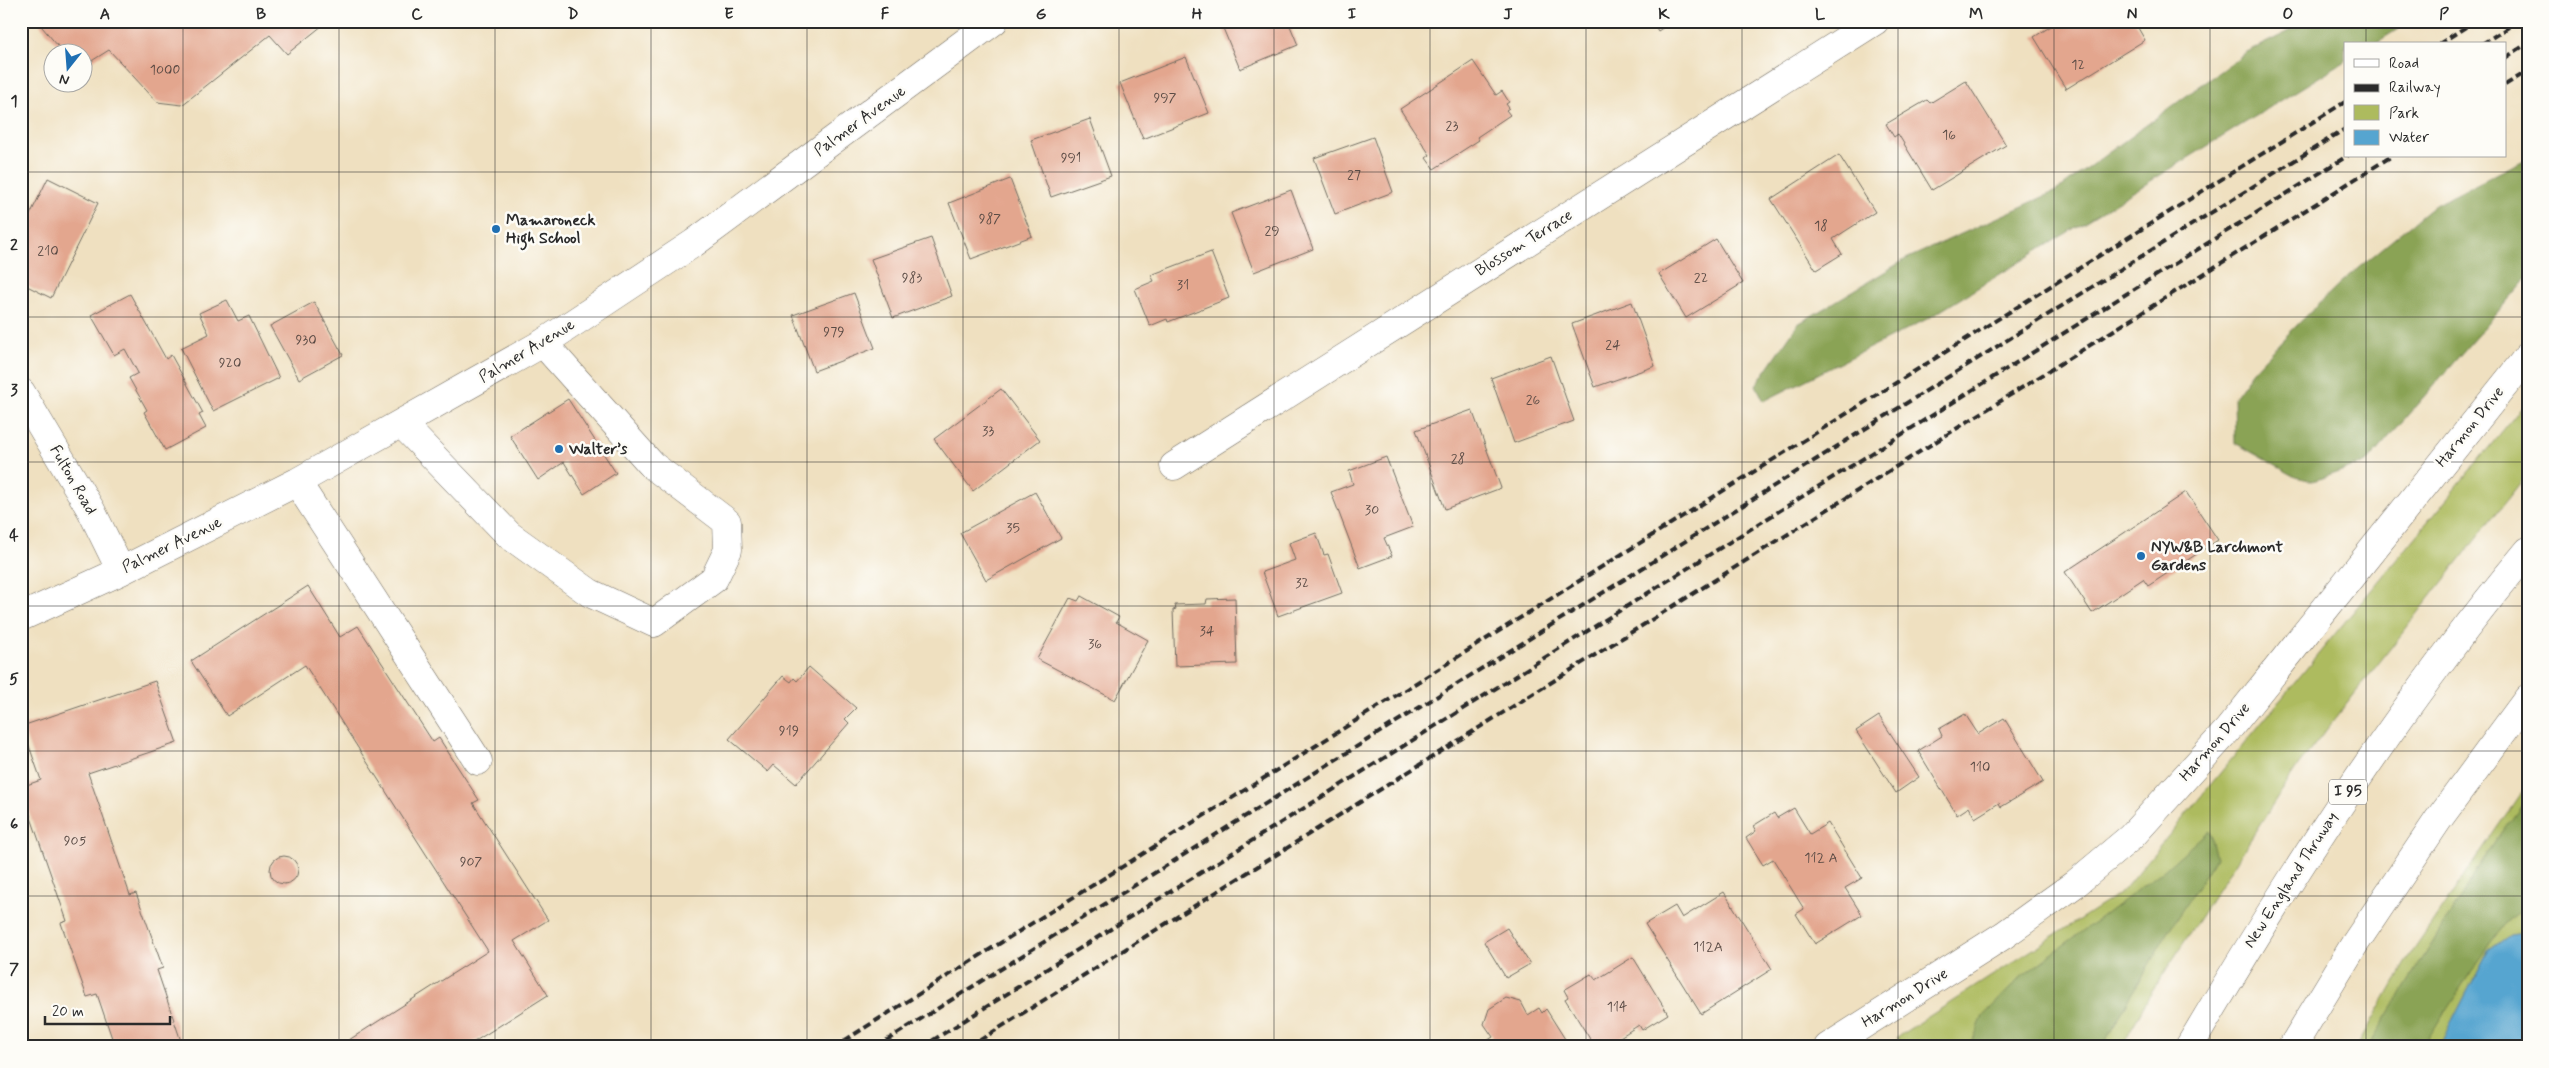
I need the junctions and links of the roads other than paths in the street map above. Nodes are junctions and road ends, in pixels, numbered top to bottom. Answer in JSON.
{"nodes":[{"id":1,"x":994,"y":21,"type":"edge"},
{"id":2,"x":1875,"y":21,"type":"edge"},
{"id":3,"x":543,"y":343,"type":"junction"},
{"id":4,"x":2528,"y":356,"type":"edge"},
{"id":5,"x":21,"y":392,"type":"edge"},
{"id":6,"x":402,"y":424,"type":"junction"},
{"id":7,"x":1174,"y":466,"type":"dead end"},
{"id":8,"x":298,"y":482,"type":"junction"},
{"id":9,"x":2528,"y":551,"type":"edge"},
{"id":10,"x":121,"y":571,"type":"junction"},
{"id":11,"x":21,"y":617,"type":"edge"},
{"id":12,"x":2528,"y":698,"type":"edge"},
{"id":13,"x":478,"y":761,"type":"dead end"},
{"id":14,"x":1828,"y":1047,"type":"edge"},
{"id":15,"x":2189,"y":1047,"type":"edge"},
{"id":16,"x":2292,"y":1047,"type":"edge"}],
"edges":[{"from":1,"to":3,"type":"main road","name":"Palmer Avenue"},
{"from":2,"to":7,"type":"main road","name":"Blossom Terrace"},
{"from":3,"to":6,"type":"main road","name":"Palmer Avenue"},
{"from":3,"to":6,"type":"main road"},
{"from":4,"to":14,"type":"main road","name":"Harmon Drive"},
{"from":5,"to":10,"type":"main road","name":"Fulton Road"},
{"from":6,"to":8,"type":"main road","name":"Palmer Avenue"},
{"from":8,"to":10,"type":"main road","name":"Palmer Avenue"},
{"from":8,"to":13,"type":"main road"},
{"from":9,"to":15,"type":"main road","name":"New England Thruway","number":"I 95"},
{"from":10,"to":11,"type":"main road","name":"Palmer Avenue"},
{"from":12,"to":16,"type":"main road"}]}
